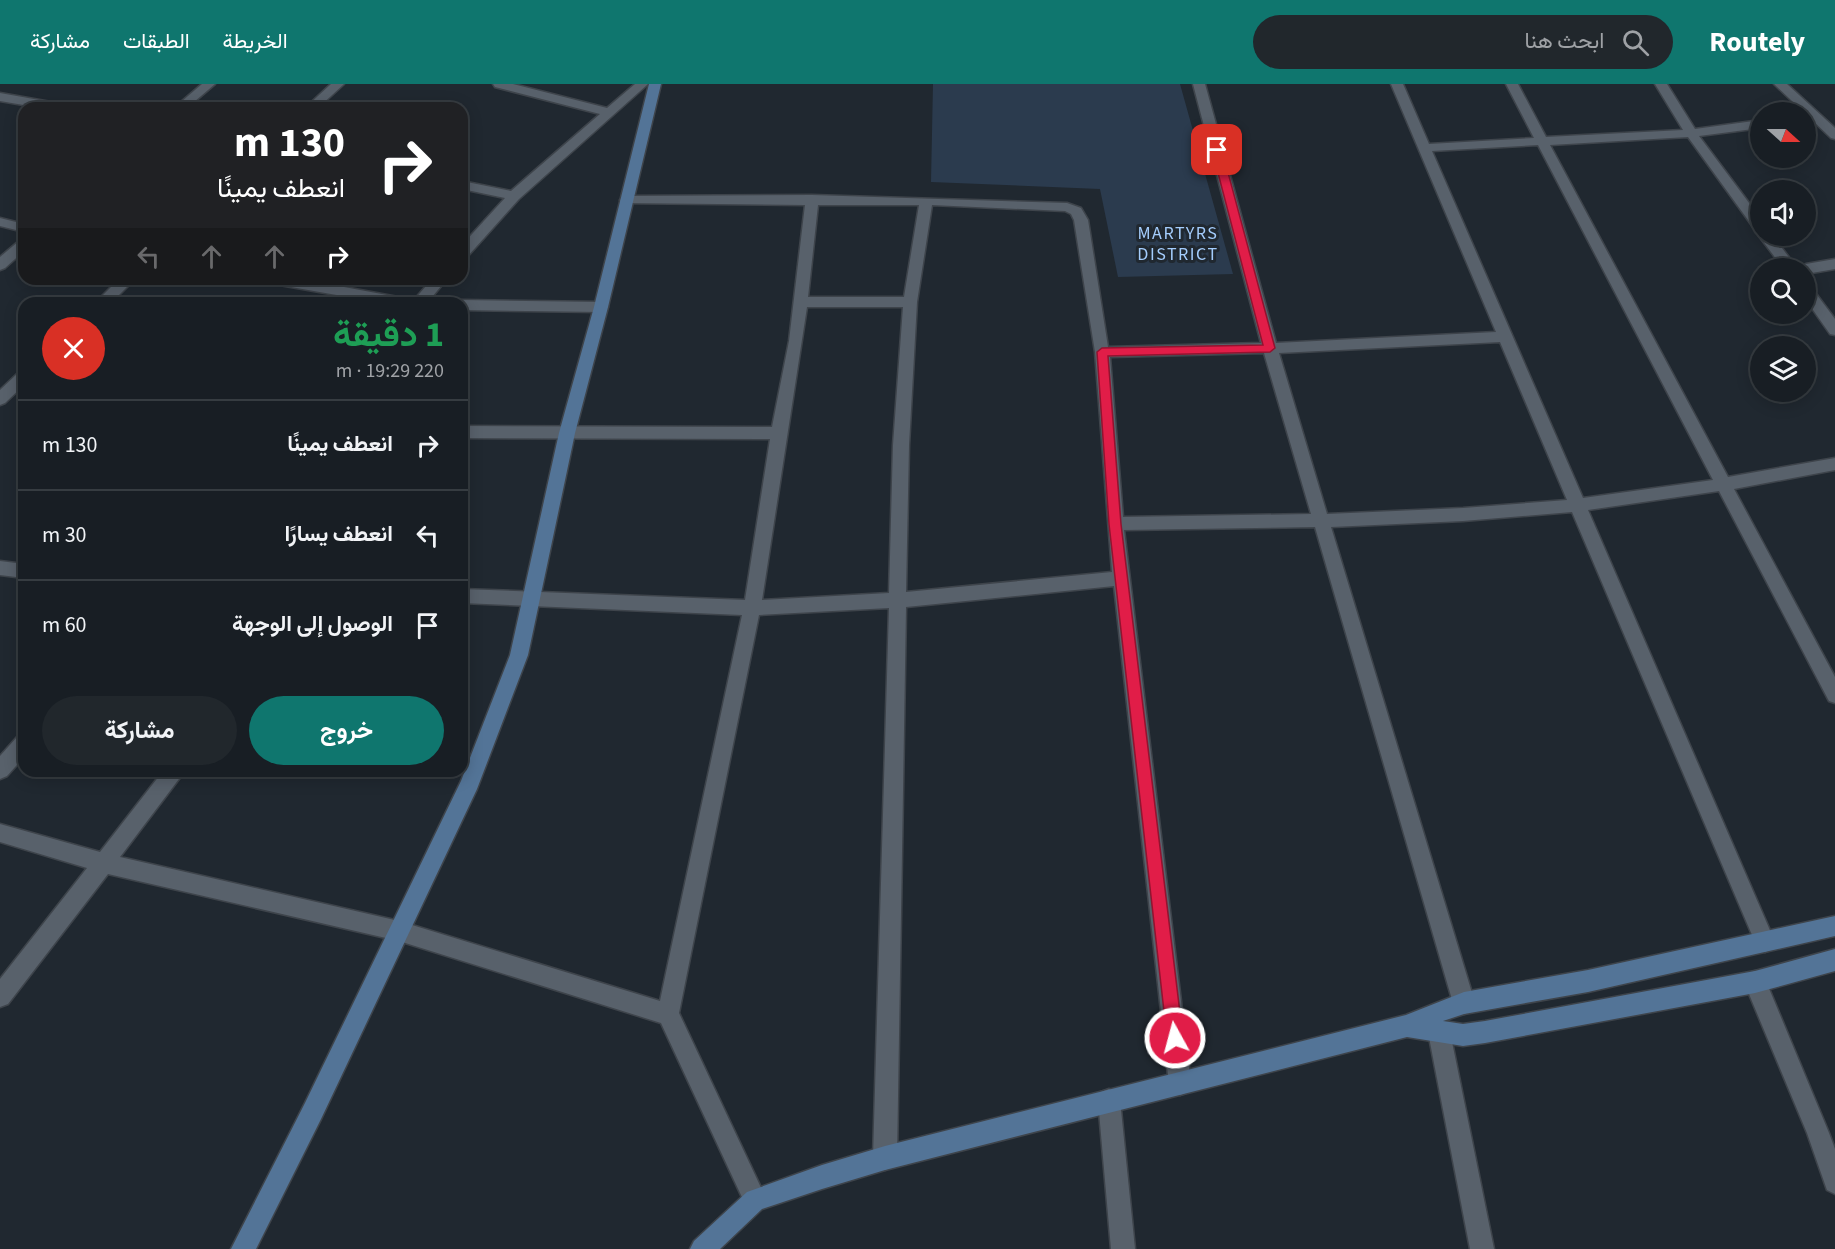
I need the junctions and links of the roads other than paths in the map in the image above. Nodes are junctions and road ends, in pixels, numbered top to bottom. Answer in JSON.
{"nodes":[{"id":1,"x":208,"y":84,"type":"edge"},
{"id":2,"x":338,"y":84,"type":"edge"},
{"id":3,"x":499,"y":84,"type":"edge"},
{"id":4,"x":642,"y":84,"type":"edge"},
{"id":5,"x":655,"y":84,"type":"edge"},
{"id":6,"x":1199,"y":84,"type":"edge"},
{"id":7,"x":1397,"y":84,"type":"edge"},
{"id":8,"x":1512,"y":84,"type":"edge"},
{"id":9,"x":1661,"y":84,"type":"edge"},
{"id":10,"x":1780,"y":84,"type":"edge"},
{"id":11,"x":0,"y":97,"type":"edge"},
{"id":12,"x":28,"y":102,"type":"edge"},
{"id":13,"x":187,"y":102,"type":"edge"},
{"id":14,"x":318,"y":102,"type":"edge"},
{"id":15,"x":1796,"y":102,"type":"edge"},
{"id":16,"x":606,"y":112,"type":"junction"},
{"id":17,"x":1835,"y":115,"type":"edge"},
{"id":18,"x":1816,"y":117,"type":"edge"},
{"id":19,"x":1816,"y":122,"type":"edge"},
{"id":20,"x":1750,"y":125,"type":"edge"},
{"id":21,"x":1691,"y":133,"type":"junction"},
{"id":22,"x":1835,"y":135,"type":"edge"},
{"id":23,"x":1542,"y":142,"type":"junction"},
{"id":24,"x":1424,"y":148,"type":"junction"},
{"id":25,"x":468,"y":186,"type":"edge"},
{"id":26,"x":514,"y":196,"type":"junction"},
{"id":27,"x":812,"y":199,"type":"junction"},
{"id":28,"x":627,"y":200,"type":"junction"},
{"id":29,"x":926,"y":201,"type":"junction"},
{"id":30,"x":1750,"y":213,"type":"edge"},
{"id":31,"x":0,"y":222,"type":"edge"},
{"id":32,"x":18,"y":226,"type":"edge"},
{"id":33,"x":468,"y":247,"type":"edge"},
{"id":34,"x":18,"y":250,"type":"edge"},
{"id":35,"x":1835,"y":264,"type":"edge"},
{"id":36,"x":0,"y":266,"type":"edge"},
{"id":37,"x":1816,"y":267,"type":"edge"},
{"id":38,"x":122,"y":285,"type":"edge"},
{"id":39,"x":308,"y":285,"type":"edge"},
{"id":40,"x":435,"y":285,"type":"edge"},
{"id":41,"x":108,"y":297,"type":"edge"},
{"id":42,"x":375,"y":297,"type":"edge"},
{"id":43,"x":424,"y":297,"type":"edge"},
{"id":44,"x":801,"y":302,"type":"junction"},
{"id":45,"x":910,"y":302,"type":"junction"},
{"id":46,"x":1816,"y":304,"type":"edge"},
{"id":47,"x":468,"y":305,"type":"edge"},
{"id":48,"x":601,"y":307,"type":"junction"},
{"id":49,"x":1835,"y":330,"type":"edge"},
{"id":50,"x":1506,"y":338,"type":"junction"},
{"id":51,"x":1270,"y":348,"type":"junction"},
{"id":52,"x":1102,"y":352,"type":"junction"},
{"id":53,"x":18,"y":384,"type":"edge"},
{"id":54,"x":0,"y":399,"type":"edge"},
{"id":55,"x":468,"y":432,"type":"edge"},
{"id":56,"x":567,"y":433,"type":"junction"},
{"id":57,"x":779,"y":433,"type":"junction"},
{"id":58,"x":1835,"y":464,"type":"edge"},
{"id":59,"x":1723,"y":485,"type":"junction"},
{"id":60,"x":1579,"y":505,"type":"junction"},
{"id":61,"x":1321,"y":522,"type":"junction"},
{"id":62,"x":1115,"y":524,"type":"junction"},
{"id":63,"x":0,"y":568,"type":"edge"},
{"id":64,"x":18,"y":570,"type":"edge"},
{"id":65,"x":1121,"y":578,"type":"junction"},
{"id":66,"x":468,"y":596,"type":"edge"},
{"id":67,"x":532,"y":599,"type":"junction"},
{"id":68,"x":899,"y":600,"type":"junction"},
{"id":69,"x":752,"y":608,"type":"junction"},
{"id":70,"x":1835,"y":696,"type":"edge"},
{"id":71,"x":18,"y":750,"type":"edge"},
{"id":72,"x":0,"y":770,"type":"edge"},
{"id":73,"x":171,"y":777,"type":"edge"},
{"id":74,"x":0,"y":833,"type":"edge"},
{"id":75,"x":104,"y":863,"type":"junction"},
{"id":76,"x":1835,"y":926,"type":"edge"},
{"id":77,"x":399,"y":931,"type":"junction"},
{"id":78,"x":1765,"y":942,"type":"junction"},
{"id":79,"x":1835,"y":960,"type":"edge"},
{"id":80,"x":1755,"y":982,"type":"junction"},
{"id":81,"x":0,"y":996,"type":"edge"},
{"id":82,"x":1464,"y":1004,"type":"junction"},
{"id":83,"x":668,"y":1014,"type":"junction"},
{"id":84,"x":1407,"y":1026,"type":"junction"},
{"id":85,"x":1439,"y":1032,"type":"junction"},
{"id":86,"x":1180,"y":1084,"type":"junction"},
{"id":87,"x":1109,"y":1101,"type":"junction"},
{"id":88,"x":1827,"y":1134,"type":"edge"},
{"id":89,"x":885,"y":1158,"type":"junction"},
{"id":90,"x":1835,"y":1182,"type":"edge"},
{"id":91,"x":755,"y":1200,"type":"junction"},
{"id":92,"x":243,"y":1249,"type":"edge"},
{"id":93,"x":702,"y":1249,"type":"edge"},
{"id":94,"x":1123,"y":1249,"type":"edge"},
{"id":95,"x":1482,"y":1249,"type":"edge"}],
"edges":[{"from":1,"to":13,"type":"street"},
{"from":2,"to":14,"type":"street"},
{"from":3,"to":16,"type":"street"},
{"from":4,"to":16,"type":"street"},
{"from":5,"to":28,"type":"main road"},
{"from":6,"to":51,"type":"street"},
{"from":7,"to":24,"type":"street"},
{"from":8,"to":23,"type":"street"},
{"from":9,"to":21,"type":"street"},
{"from":10,"to":15,"type":"street"},
{"from":11,"to":12,"type":"street"},
{"from":16,"to":26,"type":"street"},
{"from":17,"to":18,"type":"street"},
{"from":19,"to":22,"type":"street"},
{"from":20,"to":21,"type":"street"},
{"from":21,"to":23,"type":"street"},
{"from":21,"to":30,"type":"street"},
{"from":23,"to":24,"type":"street"},
{"from":23,"to":59,"type":"street"},
{"from":24,"to":50,"type":"street"},
{"from":25,"to":26,"type":"street"},
{"from":26,"to":33,"type":"street"},
{"from":27,"to":28,"type":"street"},
{"from":27,"to":29,"type":"street"},
{"from":27,"to":44,"type":"street"},
{"from":28,"to":48,"type":"main road"},
{"from":29,"to":45,"type":"street"},
{"from":29,"to":52,"type":"street"},
{"from":31,"to":32,"type":"street"},
{"from":34,"to":36,"type":"street"},
{"from":35,"to":37,"type":"street"},
{"from":38,"to":41,"type":"street"},
{"from":39,"to":42,"type":"street"},
{"from":40,"to":43,"type":"street"},
{"from":44,"to":45,"type":"street"},
{"from":44,"to":57,"type":"street"},
{"from":45,"to":68,"type":"street"},
{"from":46,"to":49,"type":"street"},
{"from":47,"to":48,"type":"street"},
{"from":48,"to":56,"type":"main road"},
{"from":50,"to":51,"type":"street"},
{"from":50,"to":60,"type":"street"},
{"from":51,"to":52,"type":"street"},
{"from":51,"to":61,"type":"street"},
{"from":52,"to":62,"type":"street"},
{"from":53,"to":54,"type":"street"},
{"from":55,"to":56,"type":"street"},
{"from":56,"to":57,"type":"street"},
{"from":56,"to":67,"type":"main road"},
{"from":57,"to":69,"type":"street"},
{"from":58,"to":59,"type":"street"},
{"from":59,"to":60,"type":"street"},
{"from":59,"to":70,"type":"street"},
{"from":60,"to":61,"type":"street"},
{"from":60,"to":78,"type":"street"},
{"from":61,"to":62,"type":"street"},
{"from":61,"to":82,"type":"street"},
{"from":62,"to":65,"type":"street"},
{"from":63,"to":64,"type":"street"},
{"from":65,"to":68,"type":"street"},
{"from":65,"to":86,"type":"street"},
{"from":66,"to":67,"type":"street"},
{"from":67,"to":69,"type":"street"},
{"from":67,"to":77,"type":"main road"},
{"from":68,"to":69,"type":"street"},
{"from":68,"to":89,"type":"street"},
{"from":69,"to":83,"type":"street"},
{"from":71,"to":72,"type":"street"},
{"from":73,"to":75,"type":"street"},
{"from":74,"to":75,"type":"street"},
{"from":75,"to":77,"type":"street"},
{"from":75,"to":81,"type":"street"},
{"from":76,"to":78,"type":"main road"},
{"from":77,"to":83,"type":"street"},
{"from":77,"to":92,"type":"main road"},
{"from":78,"to":82,"type":"main road"},
{"from":79,"to":80,"type":"main road"},
{"from":80,"to":85,"type":"main road"},
{"from":80,"to":88,"type":"street"},
{"from":82,"to":84,"type":"main road"},
{"from":83,"to":91,"type":"street"},
{"from":84,"to":85,"type":"main road"},
{"from":84,"to":86,"type":"main road"},
{"from":85,"to":95,"type":"street"},
{"from":86,"to":87,"type":"main road"},
{"from":87,"to":89,"type":"main road"},
{"from":87,"to":94,"type":"street"},
{"from":88,"to":90,"type":"street"},
{"from":89,"to":91,"type":"main road"},
{"from":91,"to":93,"type":"main road"}]}
